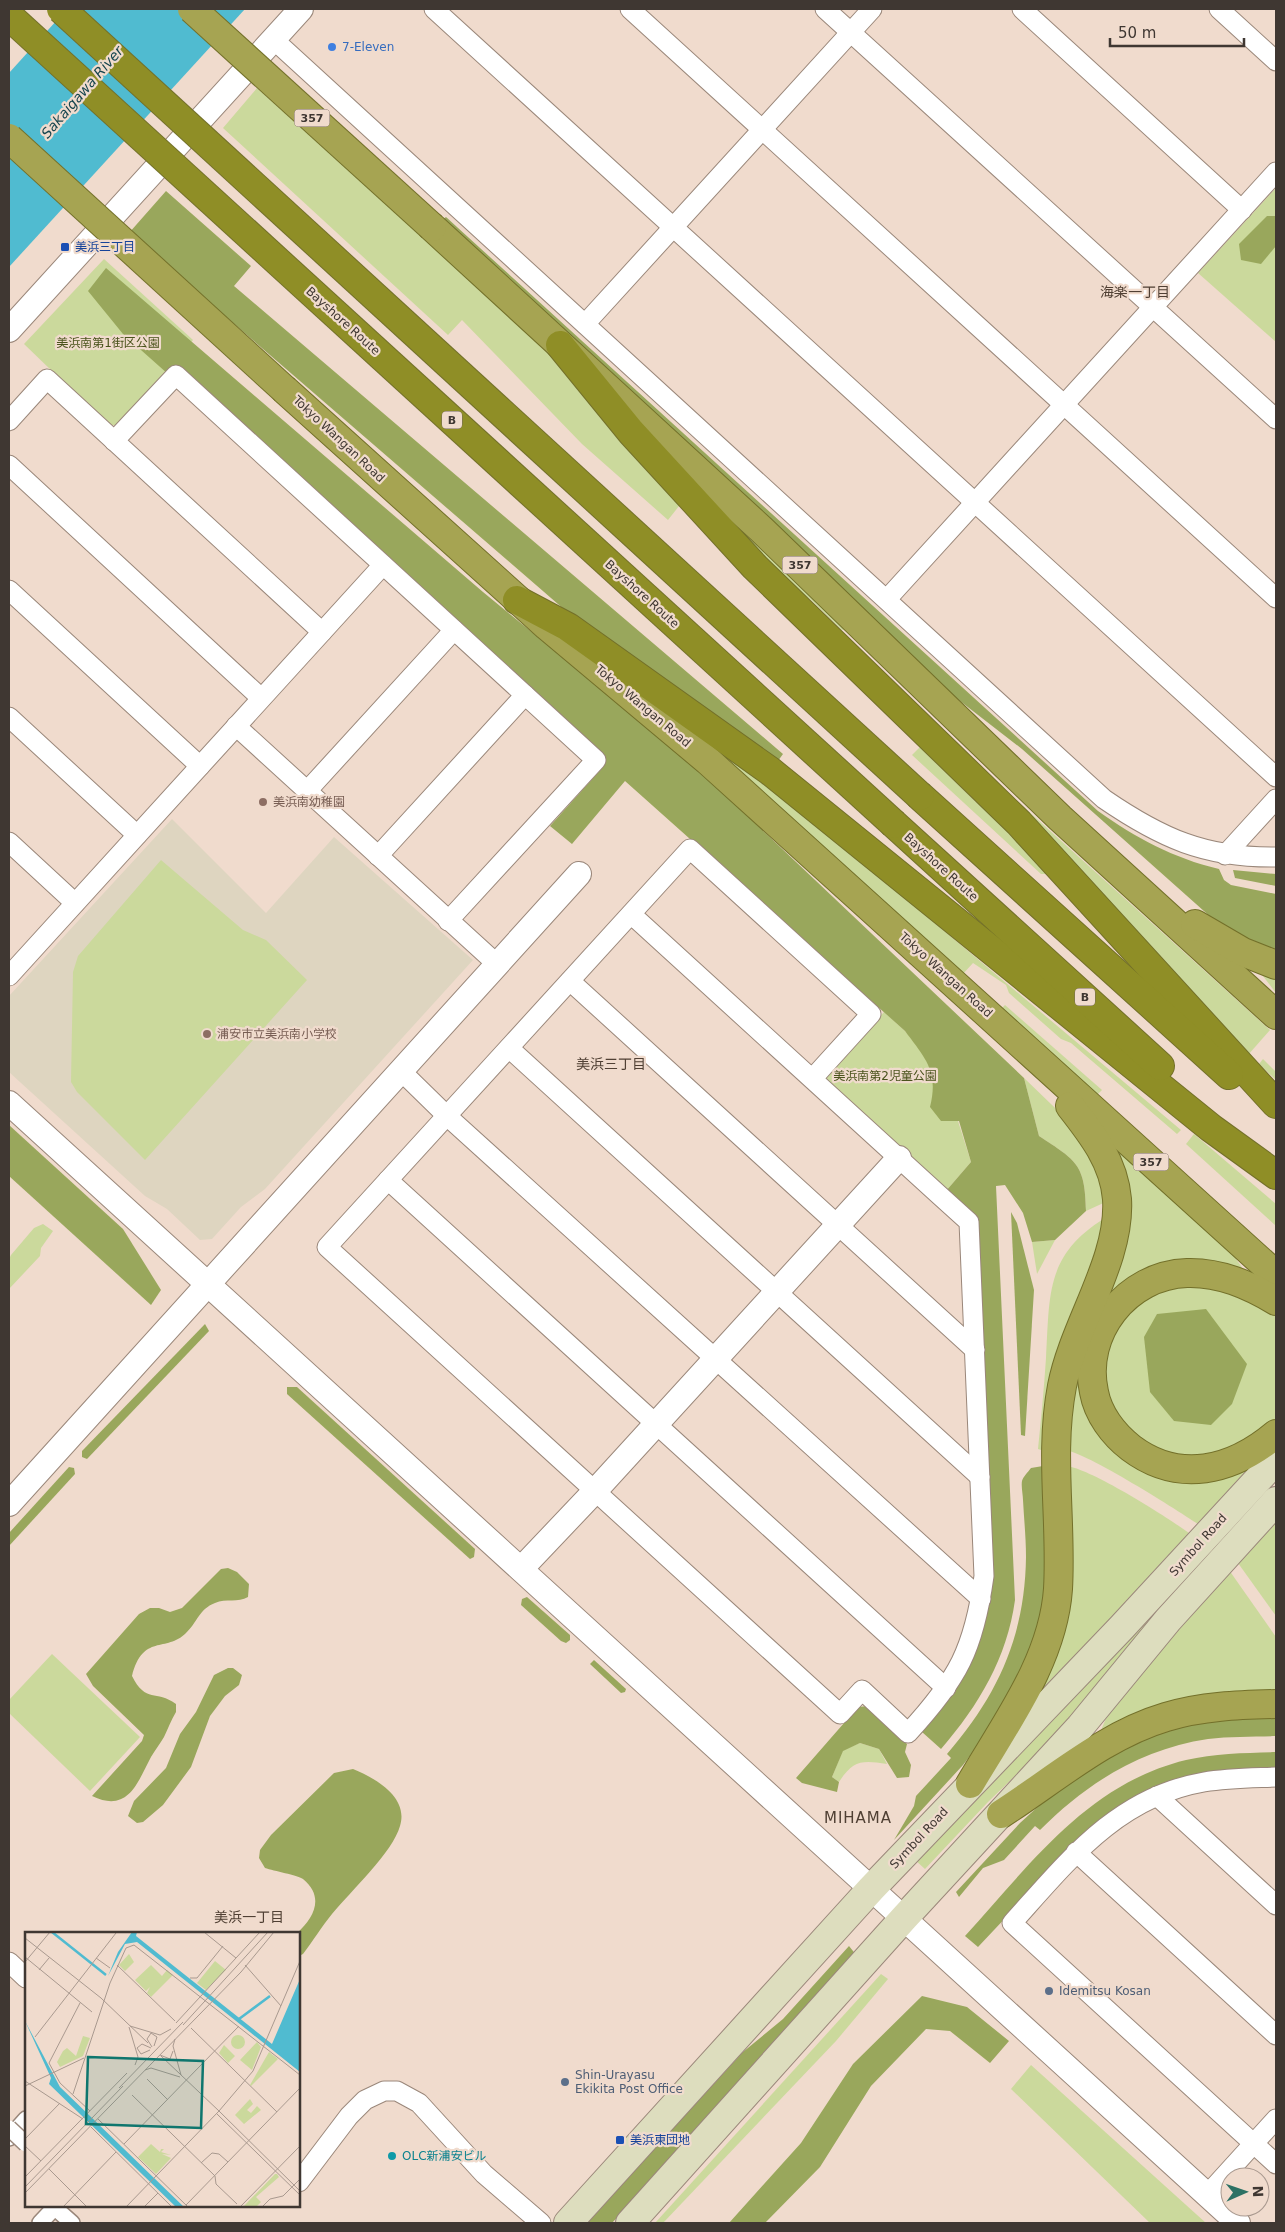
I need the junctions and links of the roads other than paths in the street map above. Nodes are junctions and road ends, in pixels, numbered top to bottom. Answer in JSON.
{"nodes":[{"id":1,"x":18,"y":9,"type":"edge"},
{"id":2,"x":61,"y":9,"type":"edge"},
{"id":3,"x":192,"y":9,"type":"edge"},
{"id":4,"x":301,"y":9,"type":"edge"},
{"id":5,"x":434,"y":9,"type":"edge"},
{"id":6,"x":630,"y":9,"type":"edge"},
{"id":7,"x":825,"y":9,"type":"edge"},
{"id":8,"x":872,"y":9,"type":"edge"},
{"id":9,"x":1022,"y":9,"type":"edge"},
{"id":10,"x":1219,"y":9,"type":"edge"},
{"id":11,"x":9,"y":18,"type":"edge"},
{"id":12,"x":851,"y":32,"type":"junction"},
{"id":13,"x":273,"y":39,"type":"junction"},
{"id":14,"x":1276,"y":61,"type":"edge"},
{"id":15,"x":762,"y":129,"type":"junction"},
{"id":16,"x":9,"y":138,"type":"edge"},
{"id":17,"x":1276,"y":172,"type":"edge"},
{"id":18,"x":1242,"y":210,"type":"junction"},
{"id":19,"x":674,"y":227,"type":"junction"},
{"id":20,"x":1153,"y":308,"type":"junction"},
{"id":21,"x":585,"y":324,"type":"junction"},
{"id":22,"x":9,"y":330,"type":"edge"},
{"id":23,"x":560,"y":345,"type":"junction"},
{"id":24,"x":1064,"y":405,"type":"junction"},
{"id":25,"x":1276,"y":419,"type":"edge"},
{"id":26,"x":9,"y":421,"type":"edge"},
{"id":27,"x":114,"y":441,"type":"junction"},
{"id":28,"x":9,"y":466,"type":"edge"},
{"id":29,"x":976,"y":502,"type":"junction"},
{"id":30,"x":383,"y":565,"type":"junction"},
{"id":31,"x":9,"y":590,"type":"edge"},
{"id":32,"x":1276,"y":598,"type":"edge"},
{"id":33,"x":887,"y":599,"type":"junction"},
{"id":34,"x":517,"y":600,"type":"junction"},
{"id":35,"x":454,"y":630,"type":"junction"},
{"id":36,"x":322,"y":632,"type":"junction"},
{"id":37,"x":525,"y":695,"type":"junction"},
{"id":38,"x":262,"y":698,"type":"junction"},
{"id":39,"x":9,"y":717,"type":"edge"},
{"id":40,"x":236,"y":726,"type":"junction"},
{"id":41,"x":200,"y":766,"type":"junction"},
{"id":42,"x":1276,"y":776,"type":"edge"},
{"id":43,"x":307,"y":791,"type":"junction"},
{"id":44,"x":1276,"y":799,"type":"edge"},
{"id":45,"x":137,"y":835,"type":"junction"},
{"id":46,"x":9,"y":842,"type":"edge"},
{"id":47,"x":1225,"y":855,"type":"junction"},
{"id":48,"x":378,"y":856,"type":"junction"},
{"id":49,"x":1276,"y":857,"type":"edge"},
{"id":50,"x":579,"y":874,"type":"dead end"},
{"id":51,"x":75,"y":903,"type":"junction"},
{"id":52,"x":1161,"y":910,"type":"junction"},
{"id":53,"x":631,"y":914,"type":"junction"},
{"id":54,"x":448,"y":921,"type":"junction"},
{"id":55,"x":498,"y":965,"type":"junction"},
{"id":56,"x":1276,"y":966,"type":"edge"},
{"id":57,"x":10,"y":972,"type":"edge"},
{"id":58,"x":570,"y":981,"type":"junction"},
{"id":59,"x":1276,"y":1015,"type":"edge"},
{"id":60,"x":509,"y":1048,"type":"junction"},
{"id":61,"x":1027,"y":1049,"type":"junction"},
{"id":62,"x":401,"y":1071,"type":"junction"},
{"id":63,"x":812,"y":1079,"type":"junction"},
{"id":64,"x":9,"y":1103,"type":"edge"},
{"id":65,"x":1276,"y":1104,"type":"edge"},
{"id":66,"x":447,"y":1116,"type":"junction"},
{"id":67,"x":1276,"y":1119,"type":"edge"},
{"id":68,"x":899,"y":1158,"type":"junction"},
{"id":69,"x":1276,"y":1171,"type":"edge"},
{"id":70,"x":1276,"y":1175,"type":"edge"},
{"id":71,"x":388,"y":1180,"type":"junction"},
{"id":72,"x":838,"y":1225,"type":"junction"},
{"id":73,"x":1276,"y":1275,"type":"edge"},
{"id":74,"x":207,"y":1284,"type":"junction"},
{"id":75,"x":777,"y":1292,"type":"junction"},
{"id":76,"x":1276,"y":1301,"type":"edge"},
{"id":77,"x":974,"y":1350,"type":"junction"},
{"id":78,"x":717,"y":1358,"type":"junction"},
{"id":79,"x":657,"y":1424,"type":"junction"},
{"id":80,"x":1276,"y":1434,"type":"edge"},
{"id":81,"x":1276,"y":1460,"type":"edge"},
{"id":82,"x":980,"y":1477,"type":"junction"},
{"id":83,"x":595,"y":1491,"type":"junction"},
{"id":84,"x":1276,"y":1501,"type":"edge"},
{"id":85,"x":9,"y":1504,"type":"edge"},
{"id":86,"x":521,"y":1569,"type":"junction"},
{"id":87,"x":981,"y":1599,"type":"junction"},
{"id":88,"x":946,"y":1688,"type":"junction"},
{"id":89,"x":1276,"y":1704,"type":"edge"},
{"id":90,"x":1276,"y":1777,"type":"edge"},
{"id":91,"x":970,"y":1784,"type":"junction"},
{"id":92,"x":1156,"y":1796,"type":"junction"},
{"id":93,"x":1001,"y":1814,"type":"junction"},
{"id":94,"x":1076,"y":1852,"type":"junction"},
{"id":95,"x":871,"y":1889,"type":"junction"},
{"id":96,"x":1276,"y":1905,"type":"edge"},
{"id":97,"x":904,"y":1918,"type":"junction"},
{"id":98,"x":9,"y":1962,"type":"edge"},
{"id":99,"x":25,"y":1977,"type":"edge"},
{"id":100,"x":1276,"y":2035,"type":"edge"},
{"id":101,"x":1276,"y":2119,"type":"edge"},
{"id":102,"x":25,"y":2120,"type":"edge"},
{"id":103,"x":9,"y":2128,"type":"edge"},
{"id":104,"x":9,"y":2138,"type":"edge"},
{"id":105,"x":25,"y":2143,"type":"edge"},
{"id":106,"x":1254,"y":2144,"type":"junction"},
{"id":107,"x":1276,"y":2164,"type":"edge"},
{"id":108,"x":300,"y":2181,"type":"edge"},
{"id":109,"x":1207,"y":2195,"type":"junction"},
{"id":110,"x":54,"y":2207,"type":"edge"},
{"id":111,"x":56,"y":2207,"type":"edge"},
{"id":112,"x":40,"y":2223,"type":"edge"},
{"id":113,"x":72,"y":2223,"type":"edge"},
{"id":114,"x":541,"y":2223,"type":"edge"},
{"id":115,"x":568,"y":2223,"type":"edge"},
{"id":116,"x":630,"y":2223,"type":"edge"},
{"id":117,"x":1238,"y":2223,"type":"edge"}],
"edges":[{"from":1,"to":11,"type":"street"},
{"from":2,"to":67,"type":"highway","bridge":true},
{"from":3,"to":23,"type":"highway","number":"357","bridge":true},
{"from":4,"to":13,"type":"street"},
{"from":5,"to":19,"type":"street"},
{"from":6,"to":15,"type":"street"},
{"from":7,"to":12,"type":"street"},
{"from":8,"to":12,"type":"street"},
{"from":9,"to":18,"type":"street"},
{"from":10,"to":14,"type":"street"},
{"from":11,"to":69,"type":"highway","name":"Bayshore Route","number":"B","bridge":true},
{"from":12,"to":15,"type":"street"},
{"from":12,"to":20,"type":"street"},
{"from":13,"to":21,"type":"street"},
{"from":13,"to":22,"type":"street"},
{"from":15,"to":19,"type":"street"},
{"from":15,"to":24,"type":"street"},
{"from":16,"to":34,"type":"highway","name":"Tokyo Wangan Road","number":"357","bridge":true},
{"from":17,"to":18,"type":"street"},
{"from":18,"to":20,"type":"street"},
{"from":19,"to":21,"type":"street"},
{"from":19,"to":29,"type":"street"},
{"from":20,"to":24,"type":"street"},
{"from":20,"to":25,"type":"street"},
{"from":21,"to":33,"type":"street"},
{"from":23,"to":52,"type":"highway","number":"357"},
{"from":23,"to":65,"type":"highway"},
{"from":24,"to":29,"type":"street"},
{"from":24,"to":32,"type":"street"},
{"from":26,"to":27,"type":"street"},
{"from":27,"to":30,"type":"street"},
{"from":27,"to":36,"type":"street"},
{"from":28,"to":38,"type":"street"},
{"from":29,"to":33,"type":"street"},
{"from":29,"to":42,"type":"street"},
{"from":30,"to":35,"type":"street"},
{"from":30,"to":36,"type":"street"},
{"from":31,"to":41,"type":"street"},
{"from":33,"to":47,"type":"street"},
{"from":34,"to":61,"type":"highway","name":"Tokyo Wangan Road","number":"357"},
{"from":34,"to":70,"type":"highway"},
{"from":35,"to":37,"type":"street"},
{"from":35,"to":43,"type":"street"},
{"from":36,"to":38,"type":"street"},
{"from":37,"to":48,"type":"street"},
{"from":37,"to":54,"type":"street"},
{"from":38,"to":40,"type":"street"},
{"from":39,"to":45,"type":"street"},
{"from":40,"to":41,"type":"street"},
{"from":40,"to":43,"type":"street"},
{"from":41,"to":45,"type":"street"},
{"from":43,"to":48,"type":"street"},
{"from":44,"to":47,"type":"street"},
{"from":45,"to":51,"type":"street"},
{"from":46,"to":51,"type":"street"},
{"from":47,"to":49,"type":"street"},
{"from":48,"to":54,"type":"street"},
{"from":50,"to":55,"type":"street"},
{"from":51,"to":57,"type":"street"},
{"from":52,"to":56,"type":"highway"},
{"from":52,"to":59,"type":"highway","number":"357"},
{"from":53,"to":58,"type":"street"},
{"from":53,"to":63,"type":"street"},
{"from":53,"to":63,"type":"street"},
{"from":54,"to":55,"type":"street"},
{"from":55,"to":62,"type":"street"},
{"from":58,"to":60,"type":"street"},
{"from":58,"to":72,"type":"street"},
{"from":60,"to":66,"type":"street"},
{"from":60,"to":75,"type":"street"},
{"from":61,"to":73,"type":"highway","name":"Tokyo Wangan Road","number":"357"},
{"from":61,"to":91,"type":"highway"},
{"from":62,"to":66,"type":"street"},
{"from":62,"to":74,"type":"street"},
{"from":63,"to":68,"type":"street"},
{"from":64,"to":74,"type":"street"},
{"from":66,"to":71,"type":"street"},
{"from":66,"to":78,"type":"street"},
{"from":68,"to":72,"type":"street"},
{"from":68,"to":77,"type":"street"},
{"from":71,"to":79,"type":"street"},
{"from":71,"to":83,"type":"street"},
{"from":72,"to":75,"type":"street"},
{"from":72,"to":77,"type":"street"},
{"from":74,"to":85,"type":"street"},
{"from":74,"to":86,"type":"street"},
{"from":75,"to":78,"type":"street"},
{"from":75,"to":82,"type":"street"},
{"from":76,"to":80,"type":"highway"},
{"from":77,"to":82,"type":"street"},
{"from":78,"to":79,"type":"street"},
{"from":78,"to":87,"type":"street"},
{"from":79,"to":83,"type":"street"},
{"from":79,"to":88,"type":"street"},
{"from":81,"to":91,"type":"main road","name":"Symbol Road"},
{"from":82,"to":87,"type":"street"},
{"from":83,"to":86,"type":"street"},
{"from":83,"to":88,"type":"street"},
{"from":84,"to":93,"type":"main road"},
{"from":86,"to":95,"type":"street"},
{"from":87,"to":88,"type":"street"},
{"from":89,"to":93,"type":"highway"},
{"from":90,"to":92,"type":"street"},
{"from":91,"to":95,"type":"main road","name":"Symbol Road"},
{"from":92,"to":94,"type":"street"},
{"from":92,"to":96,"type":"street"},
{"from":93,"to":97,"type":"main road"},
{"from":94,"to":100,"type":"street"},
{"from":94,"to":106,"type":"street"},
{"from":95,"to":97,"type":"street"},
{"from":95,"to":115,"type":"main road","name":"Symbol Road"},
{"from":97,"to":109,"type":"street"},
{"from":97,"to":116,"type":"main road"},
{"from":98,"to":99,"type":"street"},
{"from":101,"to":106,"type":"street"},
{"from":102,"to":104,"type":"street"},
{"from":103,"to":105,"type":"street","bridge":true},
{"from":106,"to":107,"type":"street"},
{"from":106,"to":109,"type":"street"},
{"from":108,"to":114,"type":"street"},
{"from":109,"to":117,"type":"street"},
{"from":110,"to":112,"type":"street"},
{"from":111,"to":113,"type":"street"}]}
